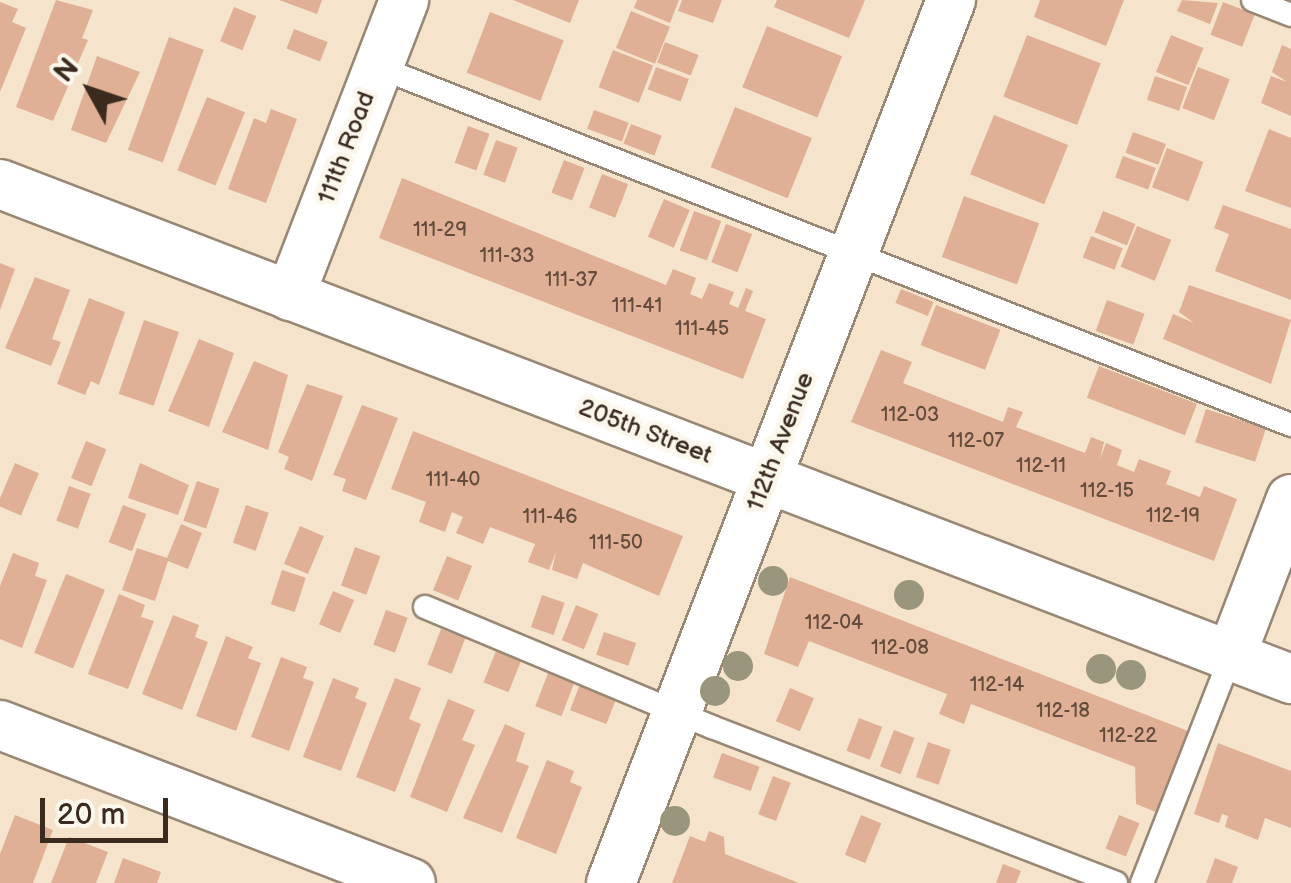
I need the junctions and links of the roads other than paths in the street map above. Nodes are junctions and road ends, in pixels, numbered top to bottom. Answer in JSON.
{"nodes":[{"id":1,"x":404,"y":0,"type":"edge"},
{"id":2,"x":951,"y":0,"type":"edge"},
{"id":3,"x":1253,"y":0,"type":"edge"},
{"id":4,"x":1291,"y":15,"type":"edge"},
{"id":5,"x":378,"y":67,"type":"junction"},
{"id":6,"x":0,"y":184,"type":"edge"},
{"id":7,"x":854,"y":252,"type":"junction"},
{"id":8,"x":290,"y":296,"type":"junction"},
{"id":9,"x":1291,"y":425,"type":"edge"},
{"id":10,"x":767,"y":480,"type":"junction"},
{"id":11,"x":1291,"y":499,"type":"edge"},
{"id":12,"x":426,"y":607,"type":"dead end"},
{"id":13,"x":1230,"y":656,"type":"junction"},
{"id":14,"x":1291,"y":679,"type":"edge"},
{"id":15,"x":676,"y":713,"type":"junction"},
{"id":16,"x":0,"y":725,"type":"edge"},
{"id":17,"x":411,"y":883,"type":"edge"},
{"id":18,"x":611,"y":883,"type":"edge"},
{"id":19,"x":1116,"y":883,"type":"edge"},
{"id":20,"x":1142,"y":883,"type":"edge"}],
"edges":[{"from":1,"to":5,"type":"street","name":"111th Road"},
{"from":2,"to":7,"type":"street","name":"112th Avenue"},
{"from":3,"to":4,"type":"lane"},
{"from":5,"to":7,"type":"lane"},
{"from":5,"to":8,"type":"street","name":"111th Road"},
{"from":6,"to":8,"type":"street","name":"205th Street"},
{"from":7,"to":9,"type":"lane"},
{"from":7,"to":10,"type":"street","name":"112th Avenue"},
{"from":8,"to":10,"type":"street","name":"205th Street"},
{"from":10,"to":13,"type":"street","name":"205th Street"},
{"from":10,"to":15,"type":"street","name":"112th Avenue"},
{"from":11,"to":13,"type":"street"},
{"from":12,"to":15,"type":"lane"},
{"from":13,"to":14,"type":"street","name":"205th Street"},
{"from":13,"to":20,"type":"lane"},
{"from":15,"to":18,"type":"street","name":"112th Avenue"},
{"from":15,"to":19,"type":"lane"},
{"from":16,"to":17,"type":"street"}]}
